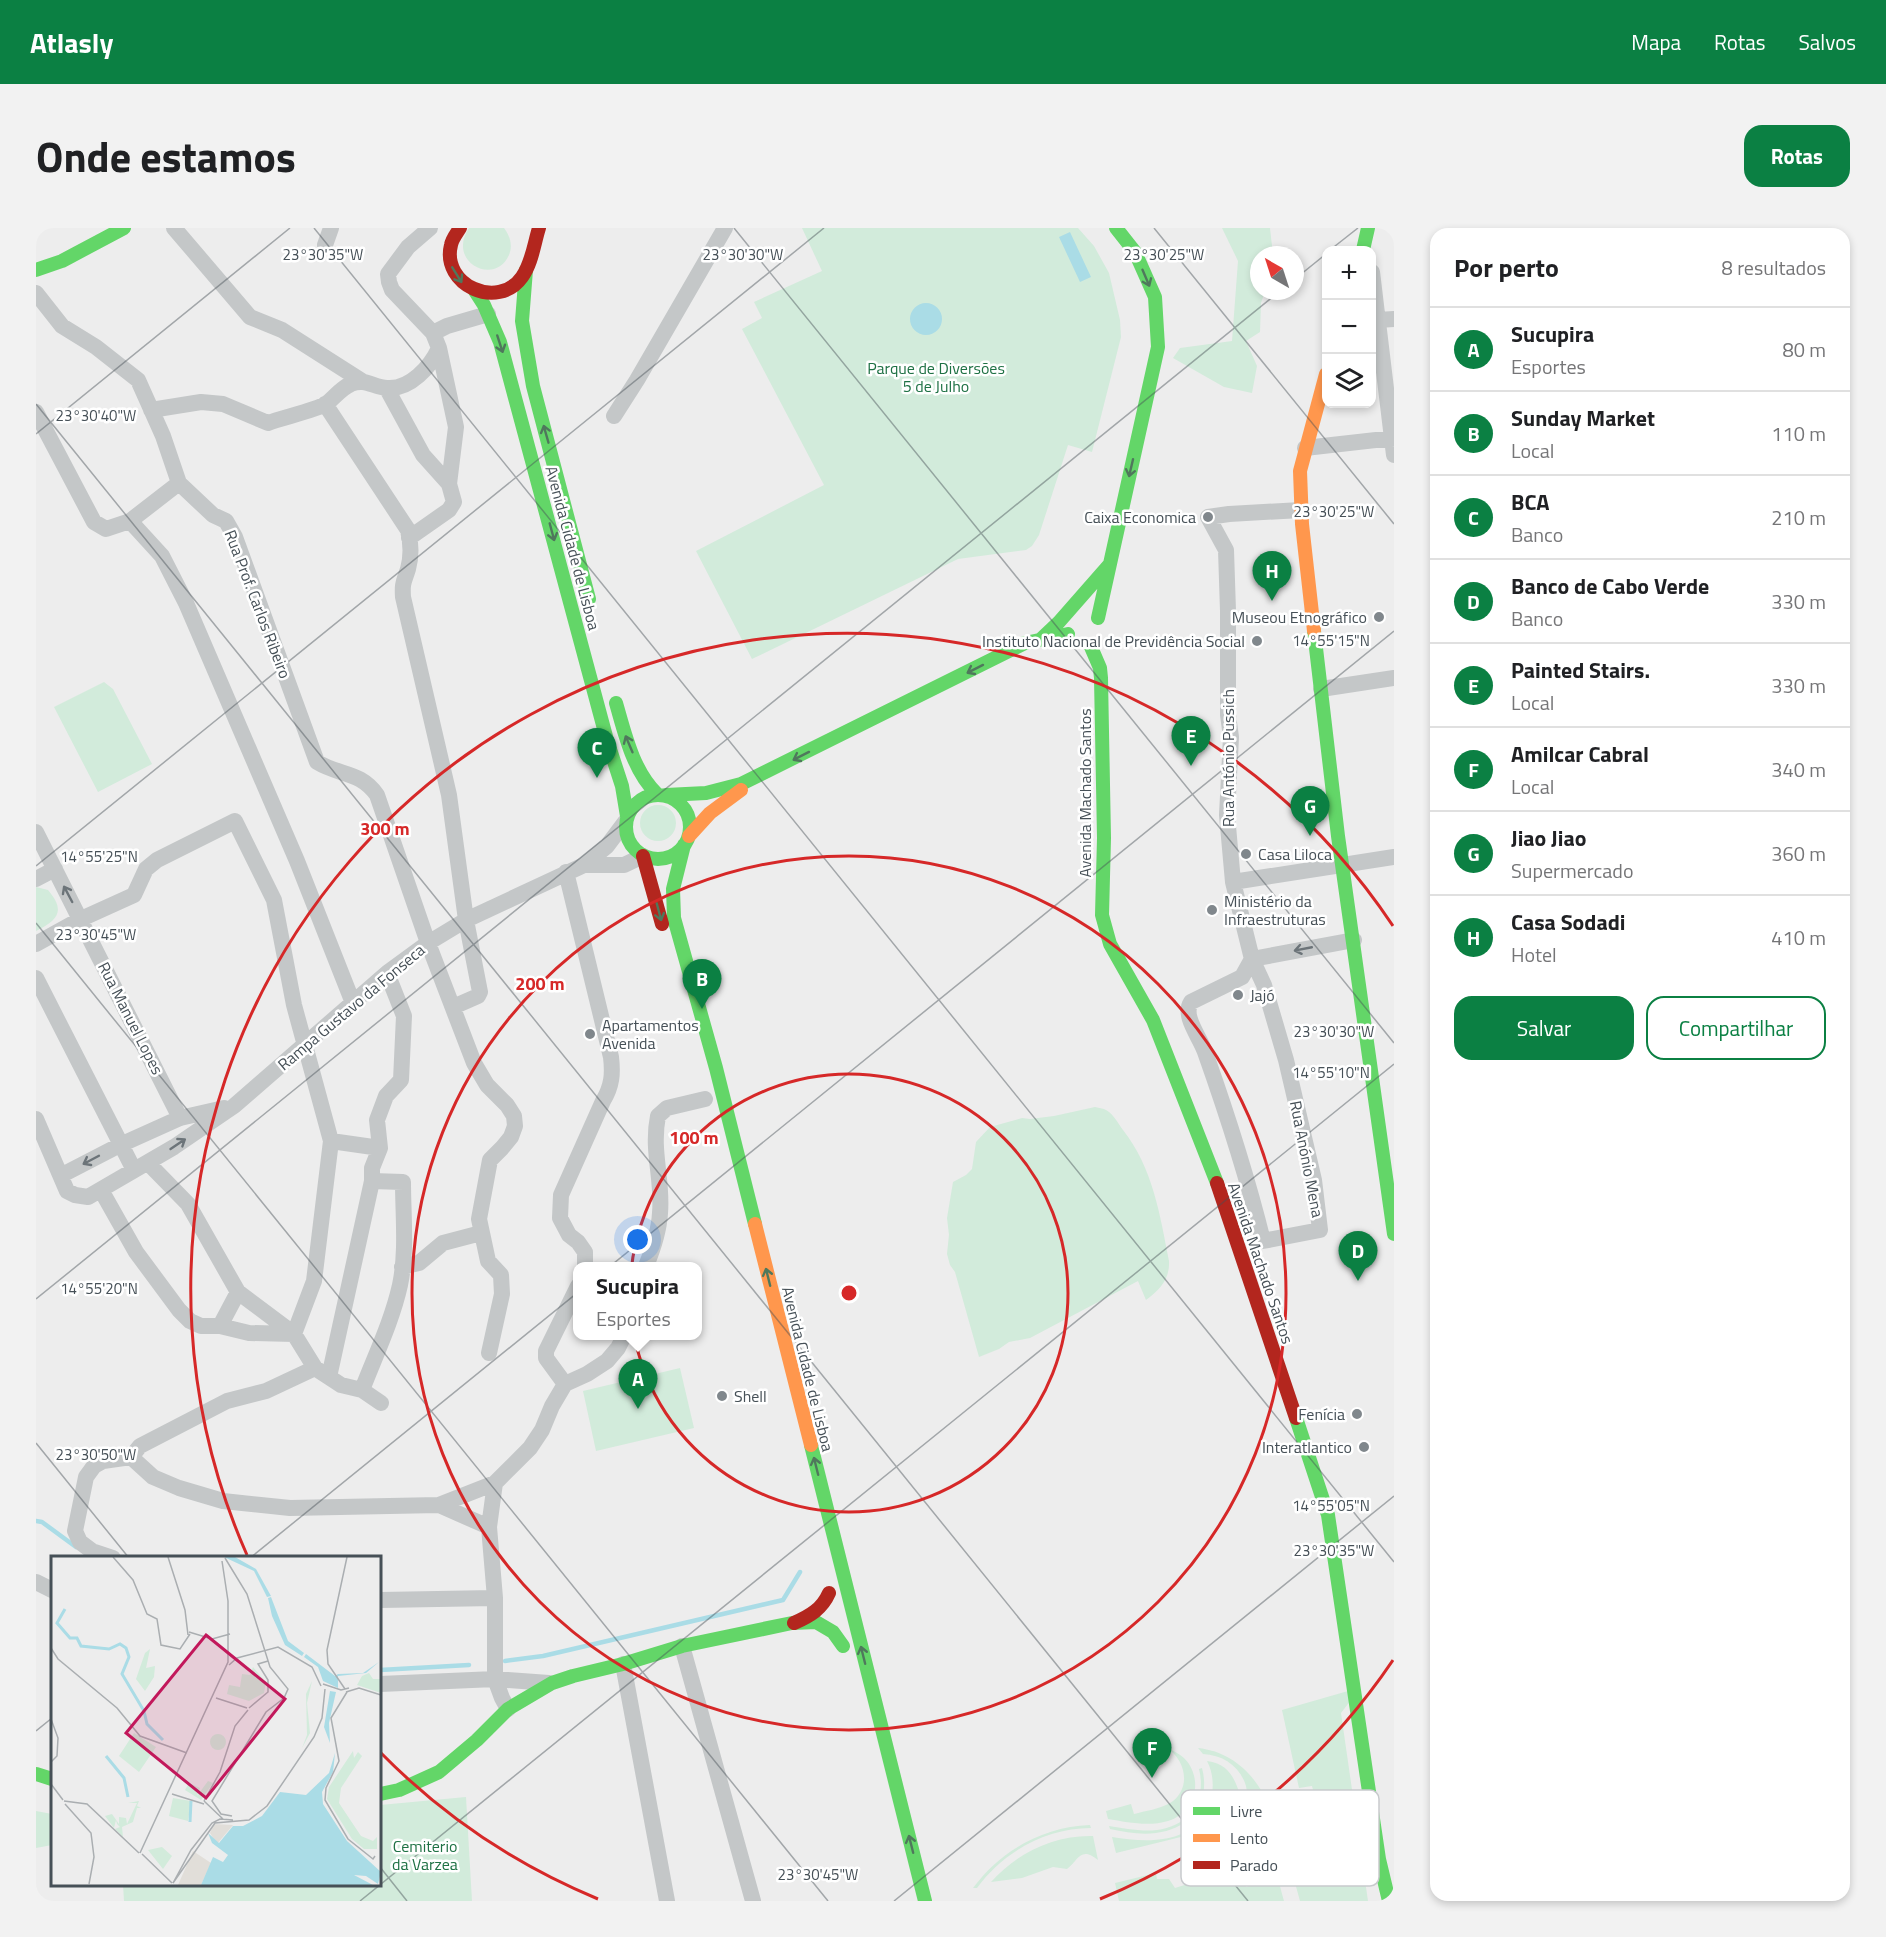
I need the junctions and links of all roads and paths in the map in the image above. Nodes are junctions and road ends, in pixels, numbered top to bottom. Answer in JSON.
{"nodes":[{"id":1,"x":124,"y":228,"type":"edge"},
{"id":2,"x":174,"y":228,"type":"edge"},
{"id":3,"x":331,"y":228,"type":"edge"},
{"id":4,"x":430,"y":228,"type":"edge"},
{"id":5,"x":435,"y":228,"type":"edge"},
{"id":6,"x":460,"y":228,"type":"edge"},
{"id":7,"x":538,"y":228,"type":"edge"},
{"id":8,"x":725,"y":228,"type":"edge"},
{"id":9,"x":1116,"y":228,"type":"edge"},
{"id":10,"x":523,"y":232,"type":"dead end"},
{"id":11,"x":325,"y":246,"type":"dead end"},
{"id":12,"x":449,"y":251,"type":"junction"},
{"id":13,"x":528,"y":264,"type":"junction"},
{"id":14,"x":36,"y":270,"type":"edge"},
{"id":15,"x":1376,"y":288,"type":"edge"},
{"id":16,"x":475,"y":291,"type":"junction"},
{"id":17,"x":36,"y":293,"type":"edge"},
{"id":18,"x":488,"y":314,"type":"junction"},
{"id":19,"x":1386,"y":320,"type":"edge"},
{"id":20,"x":436,"y":341,"type":"junction"},
{"id":21,"x":362,"y":381,"type":"junction"},
{"id":22,"x":387,"y":389,"type":"junction"},
{"id":23,"x":1322,"y":389,"type":"edge"},
{"id":24,"x":325,"y":404,"type":"junction"},
{"id":25,"x":150,"y":410,"type":"junction"},
{"id":26,"x":36,"y":412,"type":"edge"},
{"id":27,"x":614,"y":416,"type":"dead end"},
{"id":28,"x":1393,"y":444,"type":"edge"},
{"id":29,"x":1305,"y":448,"type":"junction"},
{"id":30,"x":178,"y":483,"type":"junction"},
{"id":31,"x":449,"y":484,"type":"junction"},
{"id":32,"x":1301,"y":510,"type":"junction"},
{"id":33,"x":130,"y":521,"type":"junction"},
{"id":34,"x":410,"y":538,"type":"junction"},
{"id":35,"x":1110,"y":563,"type":"junction"},
{"id":36,"x":593,"y":615,"type":"dead end"},
{"id":37,"x":1101,"y":628,"type":"junction"},
{"id":38,"x":1068,"y":634,"type":"junction"},
{"id":39,"x":1040,"y":640,"type":"junction"},
{"id":40,"x":1091,"y":647,"type":"junction"},
{"id":41,"x":1394,"y":678,"type":"edge"},
{"id":42,"x":611,"y":684,"type":"dead end"},
{"id":43,"x":1321,"y":689,"type":"junction"},
{"id":44,"x":769,"y":772,"type":"junction"},
{"id":45,"x":661,"y":794,"type":"junction"},
{"id":46,"x":626,"y":819,"type":"junction"},
{"id":47,"x":36,"y":832,"type":"edge"},
{"id":48,"x":687,"y":840,"type":"junction"},
{"id":49,"x":643,"y":856,"type":"junction"},
{"id":50,"x":1394,"y":857,"type":"edge"},
{"id":51,"x":584,"y":865,"type":"junction"},
{"id":52,"x":1342,"y":865,"type":"junction"},
{"id":53,"x":55,"y":869,"type":"junction"},
{"id":54,"x":566,"y":872,"type":"junction"},
{"id":55,"x":36,"y":879,"type":"edge"},
{"id":56,"x":1233,"y":882,"type":"junction"},
{"id":57,"x":81,"y":919,"type":"junction"},
{"id":58,"x":466,"y":920,"type":"junction"},
{"id":59,"x":1354,"y":940,"type":"junction"},
{"id":60,"x":428,"y":943,"type":"junction"},
{"id":61,"x":36,"y":944,"type":"edge"},
{"id":62,"x":668,"y":949,"type":"dead end"},
{"id":63,"x":1252,"y":959,"type":"junction"},
{"id":64,"x":387,"y":974,"type":"junction"},
{"id":65,"x":36,"y":978,"type":"edge"},
{"id":66,"x":353,"y":1003,"type":"junction"},
{"id":67,"x":453,"y":1007,"type":"junction"},
{"id":68,"x":306,"y":1046,"type":"junction"},
{"id":69,"x":705,"y":1099,"type":"dead end"},
{"id":70,"x":234,"y":1106,"type":"junction"},
{"id":71,"x":180,"y":1118,"type":"junction"},
{"id":72,"x":36,"y":1119,"type":"edge"},
{"id":73,"x":331,"y":1140,"type":"junction"},
{"id":74,"x":120,"y":1145,"type":"junction"},
{"id":75,"x":380,"y":1148,"type":"junction"},
{"id":76,"x":1389,"y":1153,"type":"edge"},
{"id":77,"x":141,"y":1166,"type":"junction"},
{"id":78,"x":62,"y":1175,"type":"junction"},
{"id":79,"x":372,"y":1181,"type":"junction"},
{"id":80,"x":101,"y":1190,"type":"junction"},
{"id":81,"x":481,"y":1233,"type":"junction"},
{"id":82,"x":1394,"y":1234,"type":"edge"},
{"id":83,"x":585,"y":1262,"type":"edge"},
{"id":84,"x":648,"y":1262,"type":"edge"},
{"id":85,"x":402,"y":1267,"type":"junction"},
{"id":86,"x":238,"y":1292,"type":"junction"},
{"id":87,"x":573,"y":1296,"type":"edge"},
{"id":88,"x":220,"y":1326,"type":"junction"},
{"id":89,"x":294,"y":1334,"type":"junction"},
{"id":90,"x":622,"y":1340,"type":"edge"},
{"id":91,"x":489,"y":1353,"type":"dead end"},
{"id":92,"x":322,"y":1373,"type":"junction"},
{"id":93,"x":565,"y":1384,"type":"junction"},
{"id":94,"x":362,"y":1390,"type":"junction"},
{"id":95,"x":381,"y":1403,"type":"dead end"},
{"id":96,"x":131,"y":1457,"type":"junction"},
{"id":97,"x":495,"y":1483,"type":"junction"},
{"id":98,"x":439,"y":1505,"type":"junction"},
{"id":99,"x":489,"y":1527,"type":"junction"},
{"id":100,"x":110,"y":1556,"type":"edge"},
{"id":101,"x":36,"y":1582,"type":"edge"},
{"id":102,"x":51,"y":1590,"type":"edge"},
{"id":103,"x":495,"y":1598,"type":"junction"},
{"id":104,"x":381,"y":1600,"type":"edge"},
{"id":105,"x":792,"y":1623,"type":"junction"},
{"id":106,"x":682,"y":1647,"type":"junction"},
{"id":107,"x":623,"y":1664,"type":"junction"},
{"id":108,"x":495,"y":1679,"type":"junction"},
{"id":109,"x":552,"y":1683,"type":"junction"},
{"id":110,"x":381,"y":1684,"type":"edge"},
{"id":111,"x":508,"y":1709,"type":"junction"},
{"id":112,"x":36,"y":1774,"type":"edge"},
{"id":113,"x":51,"y":1779,"type":"edge"},
{"id":114,"x":1369,"y":1790,"type":"edge"},
{"id":115,"x":381,"y":1794,"type":"edge"},
{"id":116,"x":1379,"y":1852,"type":"edge"},
{"id":117,"x":667,"y":1901,"type":"edge"},
{"id":118,"x":753,"y":1901,"type":"edge"},
{"id":119,"x":925,"y":1901,"type":"edge"},
{"id":120,"x":1389,"y":1901,"type":"edge"}],
"edges":[{"from":1,"to":14,"type":"street"},
{"from":2,"to":21,"type":"street"},
{"from":3,"to":11,"type":"street"},
{"from":4,"to":20,"type":"street"},
{"from":5,"to":12,"type":"street","name":"Avenida Cidade de Lisboa"},
{"from":6,"to":12,"type":"street"},
{"from":7,"to":13,"type":"street"},
{"from":8,"to":27,"type":"street"},
{"from":9,"to":35,"type":"street","one_way":true},
{"from":10,"to":13,"type":"street"},
{"from":12,"to":16,"type":"street","name":"Avenida Cidade de Lisboa","one_way":true},
{"from":13,"to":16,"type":"street"},
{"from":36,"to":13,"type":"street","name":"Avenida Cidade de Lisboa","one_way":true},
{"from":15,"to":19,"type":"street"},
{"from":16,"to":18,"type":"street","name":"Avenida Cidade de Lisboa"},
{"from":17,"to":25,"type":"street","name":"Rua Prof. Carlos Ribeiro"},
{"from":18,"to":20,"type":"street"},
{"from":18,"to":46,"type":"street","name":"Avenida Cidade de Lisboa","one_way":true},
{"from":19,"to":28,"type":"street"},
{"from":20,"to":22,"type":"street"},
{"from":20,"to":31,"type":"street"},
{"from":21,"to":22,"type":"street"},
{"from":21,"to":24,"type":"street"},
{"from":22,"to":31,"type":"street"},
{"from":23,"to":29,"type":"street"},
{"from":24,"to":25,"type":"street"},
{"from":24,"to":34,"type":"street"},
{"from":25,"to":30,"type":"street","name":"Rua Prof. Carlos Ribeiro"},
{"from":26,"to":33,"type":"street"},
{"from":28,"to":29,"type":"street"},
{"from":29,"to":32,"type":"street"},
{"from":30,"to":33,"type":"street"},
{"from":30,"to":60,"type":"street","name":"Rua Prof. Carlos Ribeiro"},
{"from":31,"to":34,"type":"street"},
{"from":32,"to":43,"type":"street"},
{"from":32,"to":56,"type":"street","name":"Rua António Pussich"},
{"from":33,"to":66,"type":"street"},
{"from":34,"to":58,"type":"street"},
{"from":35,"to":37,"type":"street"},
{"from":35,"to":39,"type":"street"},
{"from":37,"to":38,"type":"street"},
{"from":37,"to":40,"type":"street"},
{"from":38,"to":39,"type":"street"},
{"from":38,"to":40,"type":"street"},
{"from":39,"to":44,"type":"street","one_way":true},
{"from":40,"to":114,"type":"street","name":"Avenida Machado Santos"},
{"from":41,"to":43,"type":"street"},
{"from":45,"to":42,"type":"street","one_way":true},
{"from":43,"to":52,"type":"street"},
{"from":44,"to":45,"type":"street"},
{"from":44,"to":48,"type":"street"},
{"from":45,"to":46,"type":"street"},
{"from":45,"to":48,"type":"street"},
{"from":46,"to":49,"type":"street"},
{"from":46,"to":51,"type":"street","name":"Rampa Gustavo da Fonseca"},
{"from":47,"to":53,"type":"street","name":"Rua Manuel Lopes"},
{"from":48,"to":49,"type":"street"},
{"from":119,"to":48,"type":"street","name":"Avenida Cidade de Lisboa","one_way":true},
{"from":49,"to":51,"type":"street","name":"Rampa Gustavo da Fonseca"},
{"from":49,"to":62,"type":"street","one_way":true},
{"from":50,"to":52,"type":"street"},
{"from":51,"to":54,"type":"street","name":"Rampa Gustavo da Fonseca"},
{"from":52,"to":56,"type":"street"},
{"from":52,"to":59,"type":"street"},
{"from":53,"to":55,"type":"street"},
{"from":57,"to":53,"type":"street","name":"Rua Manuel Lopes","one_way":true},
{"from":54,"to":58,"type":"street","name":"Rampa Gustavo da Fonseca"},
{"from":54,"to":83,"type":"street"},
{"from":56,"to":63,"type":"street","name":"Rua Anónio Mena"},
{"from":57,"to":61,"type":"street"},
{"from":57,"to":68,"type":"street"},
{"from":57,"to":71,"type":"street","name":"Rua Manuel Lopes"},
{"from":58,"to":60,"type":"street","name":"Rampa Gustavo da Fonseca"},
{"from":58,"to":67,"type":"street"},
{"from":59,"to":63,"type":"street","one_way":true},
{"from":59,"to":76,"type":"street"},
{"from":60,"to":64,"type":"street","name":"Rampa Gustavo da Fonseca"},
{"from":60,"to":67,"type":"street","name":"Rua Prof. Carlos Ribeiro"},
{"from":63,"to":63,"type":"street","name":"Rua Anónio Mena"},
{"from":64,"to":66,"type":"street","name":"Rampa Gustavo da Fonseca"},
{"from":64,"to":75,"type":"street"},
{"from":65,"to":74,"type":"street"},
{"from":66,"to":68,"type":"street","name":"Rampa Gustavo da Fonseca"},
{"from":67,"to":81,"type":"street","name":"Rua Prof. Carlos Ribeiro"},
{"from":68,"to":70,"type":"street","name":"Rampa Gustavo da Fonseca"},
{"from":68,"to":73,"type":"street"},
{"from":69,"to":84,"type":"street"},
{"from":70,"to":71,"type":"street","name":"Rampa Gustavo da Fonseca"},
{"from":77,"to":70,"type":"street","one_way":true},
{"from":71,"to":74,"type":"street","name":"Rampa Gustavo da Fonseca"},
{"from":72,"to":78,"type":"street"},
{"from":73,"to":75,"type":"street"},
{"from":73,"to":89,"type":"street"},
{"from":74,"to":77,"type":"street"},
{"from":74,"to":78,"type":"street","name":"Rampa Gustavo da Fonseca","one_way":true},
{"from":75,"to":79,"type":"street"},
{"from":76,"to":82,"type":"street"},
{"from":77,"to":80,"type":"street"},
{"from":77,"to":86,"type":"street"},
{"from":78,"to":80,"type":"street"},
{"from":79,"to":85,"type":"street"},
{"from":79,"to":92,"type":"street"},
{"from":80,"to":88,"type":"street"},
{"from":81,"to":85,"type":"street"},
{"from":81,"to":91,"type":"street","name":"Rua Prof. Carlos Ribeiro"},
{"from":85,"to":94,"type":"street"},
{"from":86,"to":88,"type":"street"},
{"from":86,"to":89,"type":"street"},
{"from":87,"to":93,"type":"street"},
{"from":88,"to":89,"type":"street"},
{"from":89,"to":92,"type":"street"},
{"from":90,"to":93,"type":"street"},
{"from":92,"to":94,"type":"street"},
{"from":92,"to":96,"type":"street"},
{"from":93,"to":97,"type":"street"},
{"from":94,"to":95,"type":"street"},
{"from":96,"to":98,"type":"street"},
{"from":96,"to":100,"type":"street"},
{"from":97,"to":98,"type":"street"},
{"from":97,"to":99,"type":"street"},
{"from":98,"to":99,"type":"street"},
{"from":99,"to":103,"type":"street"},
{"from":101,"to":102,"type":"street"},
{"from":103,"to":104,"type":"street"},
{"from":103,"to":108,"type":"street"},
{"from":105,"to":105,"type":"street"},
{"from":105,"to":106,"type":"street"},
{"from":106,"to":107,"type":"street"},
{"from":106,"to":118,"type":"street"},
{"from":107,"to":109,"type":"street"},
{"from":107,"to":117,"type":"street"},
{"from":108,"to":109,"type":"street"},
{"from":108,"to":110,"type":"street"},
{"from":108,"to":111,"type":"street"},
{"from":109,"to":111,"type":"street"},
{"from":111,"to":115,"type":"street"},
{"from":112,"to":113,"type":"street"},
{"from":116,"to":120,"type":"street","name":"Avenida Machado Santos"}]}
